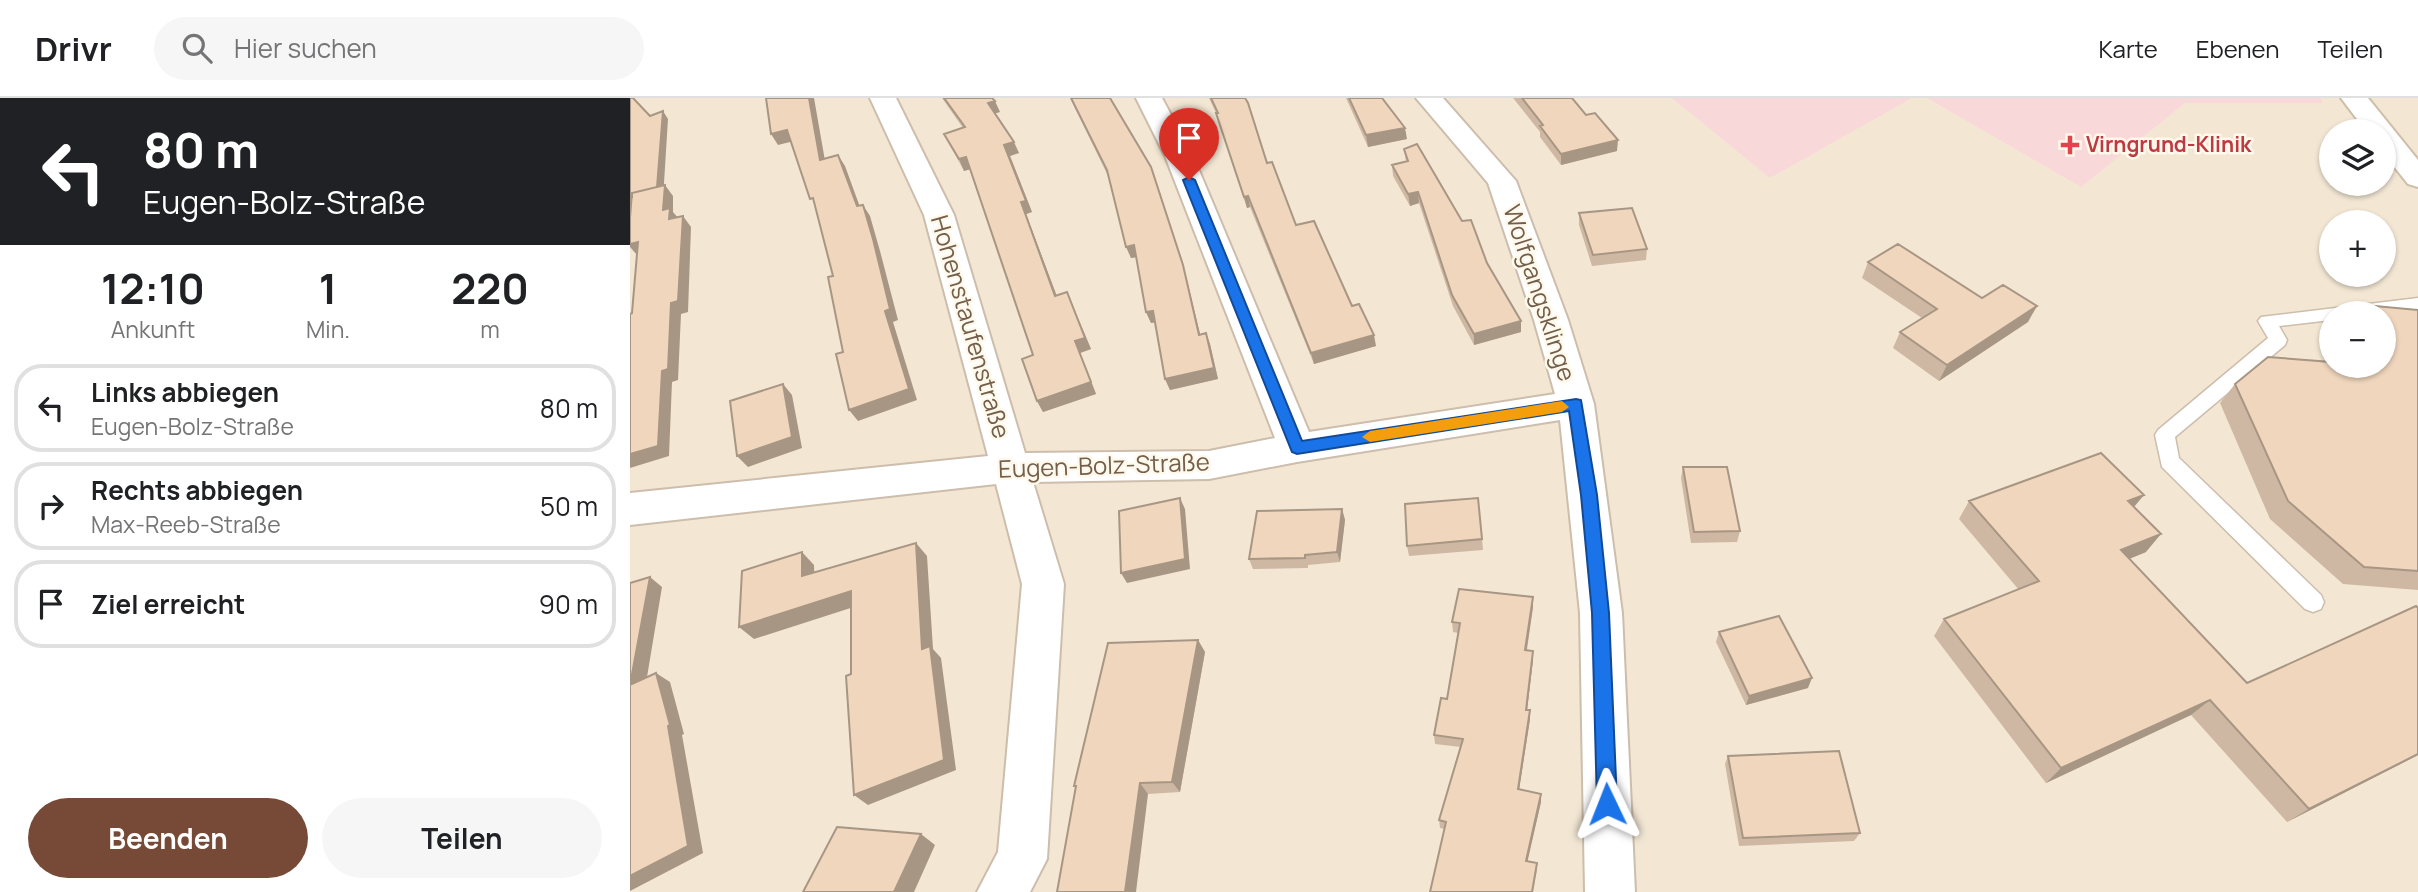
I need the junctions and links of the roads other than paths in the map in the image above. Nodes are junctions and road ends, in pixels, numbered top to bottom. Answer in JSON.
{"nodes":[{"id":1,"x":883,"y":98,"type":"edge"},
{"id":2,"x":1149,"y":98,"type":"edge"},
{"id":3,"x":1429,"y":98,"type":"edge"},
{"id":4,"x":2354,"y":98,"type":"edge"},
{"id":5,"x":2371,"y":119,"type":"edge"},
{"id":6,"x":2396,"y":151,"type":"edge"},
{"id":7,"x":2418,"y":178,"type":"edge"},
{"id":8,"x":2418,"y":304,"type":"edge"},
{"id":9,"x":2396,"y":306,"type":"edge"},
{"id":10,"x":2319,"y":315,"type":"edge"},
{"id":11,"x":1576,"y":404,"type":"junction"},
{"id":12,"x":1297,"y":448,"type":"junction"},
{"id":13,"x":1010,"y":468,"type":"junction"},
{"id":14,"x":630,"y":509,"type":"edge"},
{"id":15,"x":2313,"y":602,"type":"dead end"},
{"id":16,"x":1002,"y":892,"type":"edge"},
{"id":17,"x":1610,"y":892,"type":"edge"}],
"edges":[{"from":1,"to":13,"type":"street","name":"Hohenstaufenstraße"},
{"from":2,"to":12,"type":"street"},
{"from":3,"to":11,"type":"street","name":"Wolfgangsklinge"},
{"from":4,"to":5,"type":"street"},
{"from":6,"to":7,"type":"street"},
{"from":8,"to":9,"type":"lane"},
{"from":10,"to":15,"type":"lane"},
{"from":11,"to":12,"type":"street","name":"Eugen-Bolz-Straße"},
{"from":11,"to":17,"type":"street","name":"Wolfgangsklinge"},
{"from":12,"to":13,"type":"street","name":"Eugen-Bolz-Straße"},
{"from":13,"to":14,"type":"street","name":"Eugen-Bolz-Straße"},
{"from":13,"to":16,"type":"street","name":"Hohenstaufenstraße"}]}
